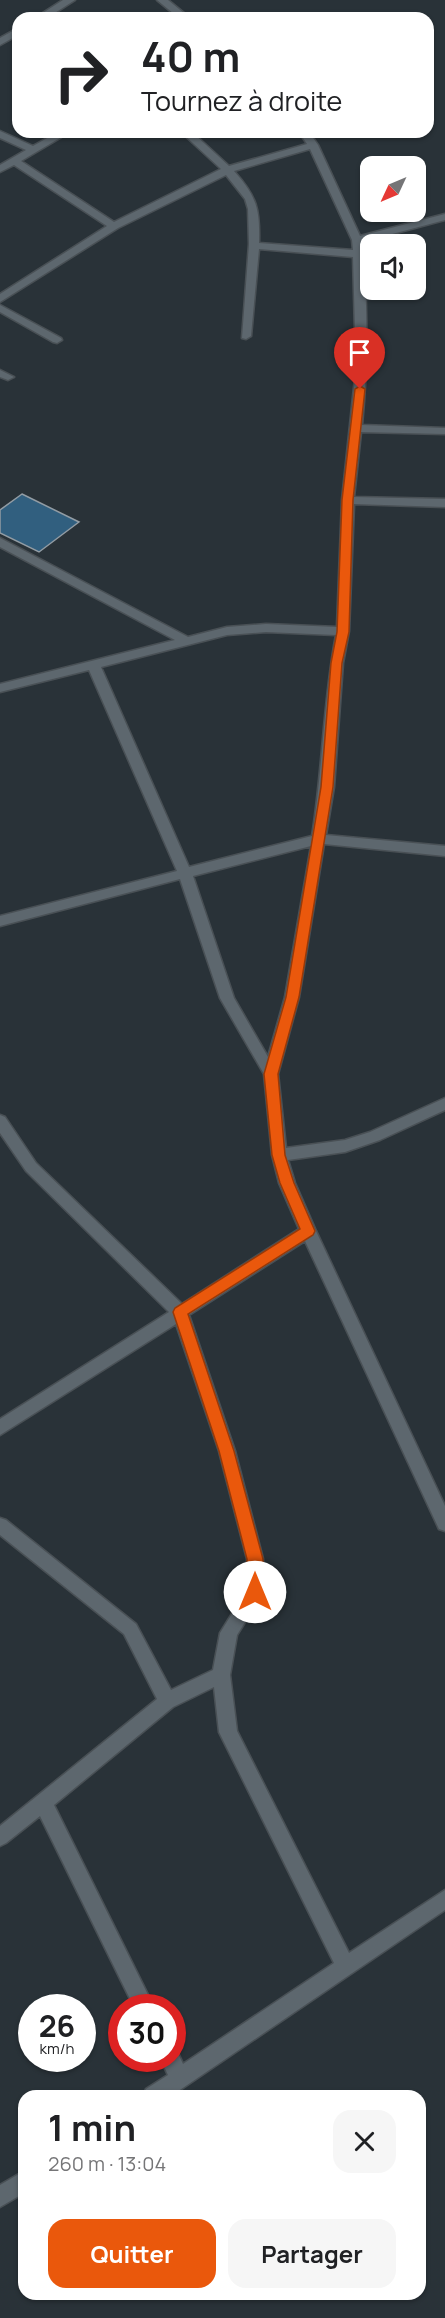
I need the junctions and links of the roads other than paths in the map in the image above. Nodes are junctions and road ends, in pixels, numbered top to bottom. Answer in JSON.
{"nodes":[{"id":1,"x":70,"y":0,"type":"edge"},
{"id":2,"x":162,"y":0,"type":"edge"},
{"id":3,"x":50,"y":12,"type":"edge"},
{"id":4,"x":177,"y":12,"type":"edge"},
{"id":5,"x":0,"y":134,"type":"edge"},
{"id":6,"x":55,"y":138,"type":"edge"},
{"id":7,"x":192,"y":138,"type":"edge"},
{"id":8,"x":308,"y":138,"type":"edge"},
{"id":9,"x":313,"y":145,"type":"junction"},
{"id":10,"x":34,"y":150,"type":"junction"},
{"id":11,"x":14,"y":161,"type":"junction"},
{"id":12,"x":0,"y":169,"type":"edge"},
{"id":13,"x":227,"y":170,"type":"junction"},
{"id":14,"x":445,"y":217,"type":"edge"},
{"id":15,"x":114,"y":226,"type":"junction"},
{"id":16,"x":357,"y":240,"type":"junction"},
{"id":17,"x":255,"y":246,"type":"junction"},
{"id":18,"x":358,"y":254,"type":"junction"},
{"id":19,"x":0,"y":299,"type":"edge"},
{"id":20,"x":0,"y":308,"type":"edge"},
{"id":21,"x":246,"y":336,"type":"dead end"},
{"id":22,"x":57,"y":340,"type":"dead end"},
{"id":23,"x":356,"y":428,"type":"junction"},
{"id":24,"x":445,"y":431,"type":"edge"},
{"id":25,"x":348,"y":500,"type":"junction"},
{"id":26,"x":445,"y":503,"type":"edge"},
{"id":27,"x":0,"y":542,"type":"edge"},
{"id":28,"x":343,"y":632,"type":"junction"},
{"id":29,"x":184,"y":640,"type":"junction"},
{"id":30,"x":94,"y":666,"type":"junction"},
{"id":31,"x":0,"y":688,"type":"edge"},
{"id":32,"x":318,"y":839,"type":"junction"},
{"id":33,"x":445,"y":851,"type":"edge"},
{"id":34,"x":185,"y":873,"type":"junction"},
{"id":35,"x":0,"y":921,"type":"edge"},
{"id":36,"x":271,"y":1074,"type":"junction"},
{"id":37,"x":445,"y":1104,"type":"edge"},
{"id":38,"x":0,"y":1121,"type":"edge"},
{"id":39,"x":279,"y":1155,"type":"junction"},
{"id":40,"x":308,"y":1231,"type":"junction"},
{"id":41,"x":180,"y":1312,"type":"junction"},
{"id":42,"x":0,"y":1428,"type":"edge"},
{"id":43,"x":445,"y":1524,"type":"edge"},
{"id":44,"x":0,"y":1525,"type":"edge"},
{"id":45,"x":221,"y":1676,"type":"junction"},
{"id":46,"x":167,"y":1701,"type":"junction"},
{"id":47,"x":43,"y":1802,"type":"junction"},
{"id":48,"x":0,"y":1837,"type":"edge"},
{"id":49,"x":445,"y":1899,"type":"edge"},
{"id":50,"x":346,"y":1966,"type":"junction"},
{"id":51,"x":138,"y":1994,"type":"edge"},
{"id":52,"x":176,"y":2072,"type":"edge"},
{"id":53,"x":179,"y":2078,"type":"junction"},
{"id":54,"x":162,"y":2090,"type":"edge"},
{"id":55,"x":18,"y":2185,"type":"edge"},
{"id":56,"x":0,"y":2197,"type":"edge"}],
"edges":[{"from":1,"to":3,"type":"street"},
{"from":2,"to":4,"type":"street"},
{"from":5,"to":10,"type":"street"},
{"from":6,"to":10,"type":"street"},
{"from":7,"to":13,"type":"street"},
{"from":8,"to":9,"type":"street"},
{"from":9,"to":13,"type":"street"},
{"from":9,"to":16,"type":"street"},
{"from":10,"to":11,"type":"street"},
{"from":11,"to":12,"type":"street"},
{"from":11,"to":15,"type":"street"},
{"from":13,"to":15,"type":"street"},
{"from":13,"to":17,"type":"street"},
{"from":14,"to":16,"type":"street"},
{"from":15,"to":19,"type":"street"},
{"from":16,"to":18,"type":"street"},
{"from":17,"to":18,"type":"street"},
{"from":17,"to":21,"type":"street"},
{"from":18,"to":23,"type":"street"},
{"from":20,"to":22,"type":"street"},
{"from":23,"to":24,"type":"street"},
{"from":23,"to":25,"type":"street"},
{"from":25,"to":26,"type":"street"},
{"from":25,"to":28,"type":"street"},
{"from":27,"to":29,"type":"street"},
{"from":28,"to":29,"type":"street"},
{"from":28,"to":32,"type":"street"},
{"from":29,"to":30,"type":"street"},
{"from":30,"to":31,"type":"street"},
{"from":30,"to":34,"type":"street"},
{"from":32,"to":33,"type":"street"},
{"from":32,"to":34,"type":"street"},
{"from":32,"to":36,"type":"street"},
{"from":34,"to":35,"type":"street"},
{"from":34,"to":36,"type":"street"},
{"from":36,"to":39,"type":"street"},
{"from":37,"to":39,"type":"street"},
{"from":38,"to":41,"type":"street"},
{"from":39,"to":40,"type":"street"},
{"from":40,"to":41,"type":"street"},
{"from":40,"to":43,"type":"street"},
{"from":41,"to":42,"type":"street"},
{"from":41,"to":45,"type":"street"},
{"from":44,"to":46,"type":"street"},
{"from":45,"to":46,"type":"street"},
{"from":45,"to":50,"type":"street"},
{"from":46,"to":47,"type":"street"},
{"from":47,"to":48,"type":"street"},
{"from":47,"to":51,"type":"street"},
{"from":49,"to":50,"type":"street"},
{"from":50,"to":53,"type":"street"},
{"from":52,"to":53,"type":"street"},
{"from":53,"to":54,"type":"street"},
{"from":55,"to":56,"type":"street"}]}
